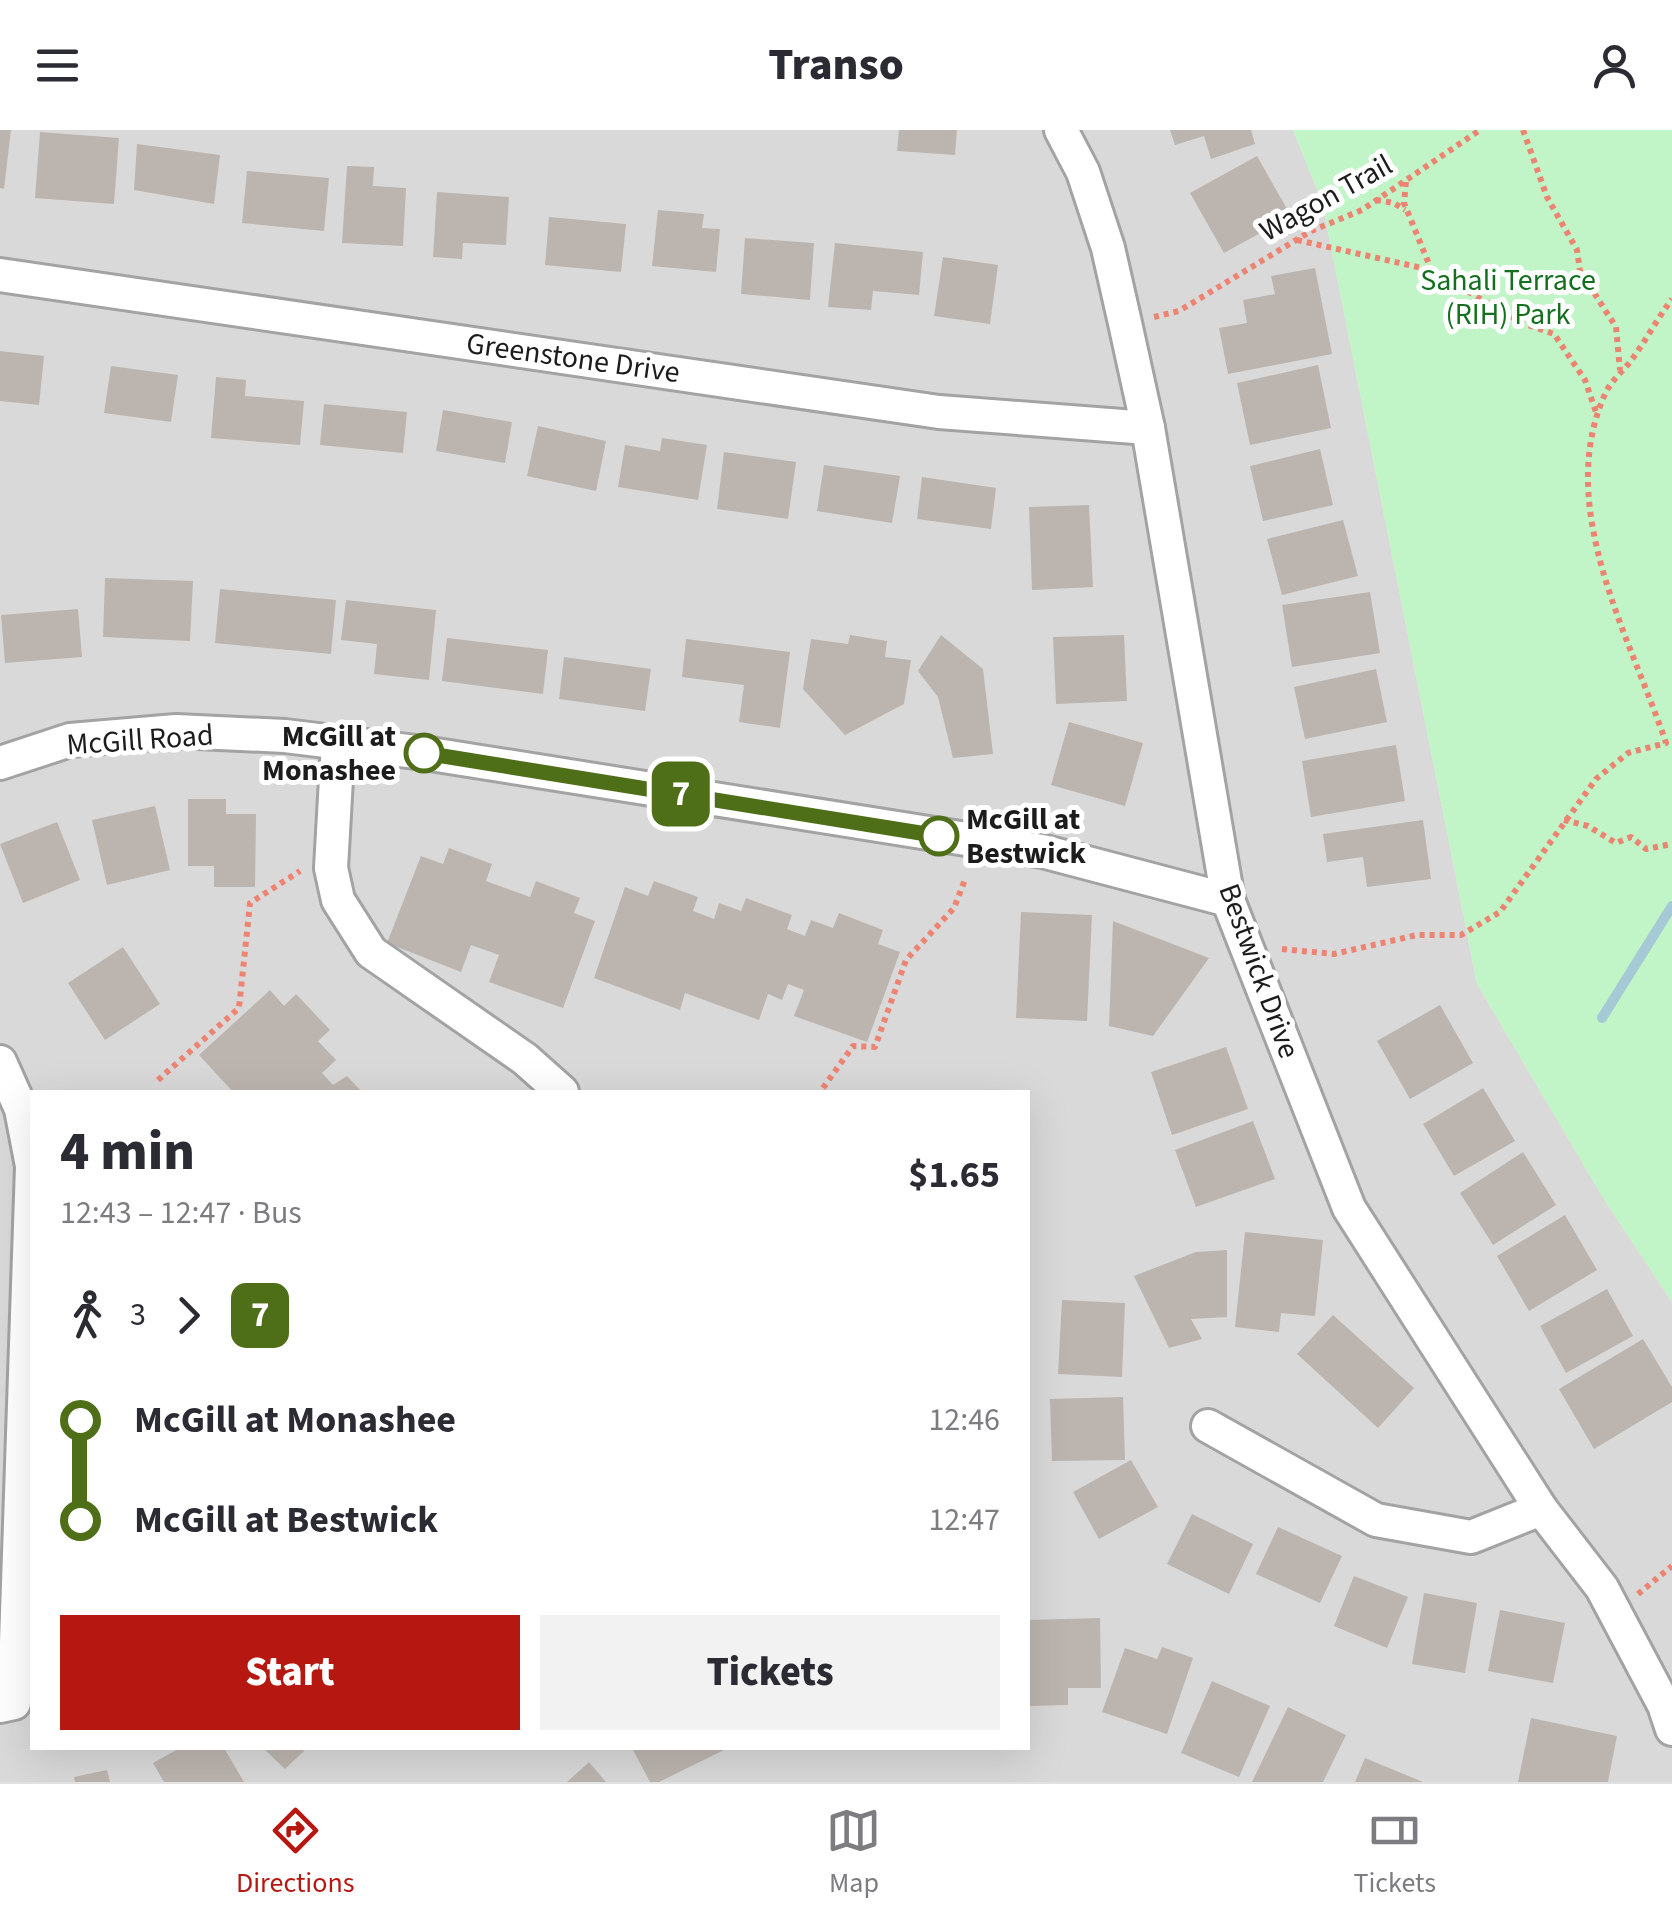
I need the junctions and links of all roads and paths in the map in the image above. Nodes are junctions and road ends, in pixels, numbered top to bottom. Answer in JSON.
{"nodes":[{"id":1,"x":1061,"y":130,"type":"edge"},
{"id":2,"x":1480,"y":130,"type":"edge"},
{"id":3,"x":1523,"y":130,"type":"edge"},
{"id":4,"x":1406,"y":180,"type":"junction"},
{"id":5,"x":1376,"y":200,"type":"junction"},
{"id":6,"x":1408,"y":215,"type":"junction"},
{"id":7,"x":1297,"y":240,"type":"junction"},
{"id":8,"x":1431,"y":270,"type":"junction"},
{"id":9,"x":0,"y":276,"type":"edge"},
{"id":10,"x":1672,"y":299,"type":"edge"},
{"id":11,"x":1148,"y":319,"type":"dead end"},
{"id":12,"x":1619,"y":374,"type":"junction"},
{"id":13,"x":1598,"y":416,"type":"junction"},
{"id":14,"x":1148,"y":428,"type":"junction"},
{"id":15,"x":338,"y":742,"type":"junction"},
{"id":16,"x":1669,"y":745,"type":"edge"},
{"id":17,"x":0,"y":763,"type":"edge"},
{"id":18,"x":1564,"y":820,"type":"junction"},
{"id":19,"x":1672,"y":844,"type":"edge"},
{"id":20,"x":304,"y":869,"type":"dead end"},
{"id":21,"x":966,"y":876,"type":"dead end"},
{"id":22,"x":1228,"y":900,"type":"junction"},
{"id":23,"x":1282,"y":949,"type":"dead end"},
{"id":24,"x":0,"y":1062,"type":"edge"},
{"id":25,"x":158,"y":1080,"type":"dead end"},
{"id":26,"x":823,"y":1088,"type":"dead end"},
{"id":27,"x":560,"y":1090,"type":"edge"},
{"id":28,"x":30,"y":1156,"type":"edge"},
{"id":29,"x":30,"y":1185,"type":"edge"},
{"id":30,"x":13,"y":1350,"type":"edge"},
{"id":31,"x":1208,"y":1426,"type":"dead end"},
{"id":32,"x":1541,"y":1509,"type":"junction"},
{"id":33,"x":1672,"y":1566,"type":"edge"},
{"id":34,"x":1616,"y":1615,"type":"junction"},
{"id":35,"x":16,"y":1703,"type":"edge"},
{"id":36,"x":1672,"y":1729,"type":"edge"}],
"edges":[{"from":1,"to":14,"type":"street","name":"Bestwick Drive"},
{"from":2,"to":4,"type":"path","name":"Wagon Trail"},
{"from":3,"to":12,"type":"path"},
{"from":4,"to":5,"type":"path","name":"Wagon Trail"},
{"from":4,"to":6,"type":"path"},
{"from":5,"to":6,"type":"path"},
{"from":5,"to":7,"type":"path","name":"Wagon Trail"},
{"from":6,"to":8,"type":"path"},
{"from":7,"to":8,"type":"path"},
{"from":7,"to":11,"type":"path","name":"Wagon Trail"},
{"from":8,"to":13,"type":"path"},
{"from":9,"to":14,"type":"street","name":"Greenstone Drive"},
{"from":10,"to":12,"type":"path"},
{"from":12,"to":13,"type":"path"},
{"from":13,"to":16,"type":"path"},
{"from":14,"to":22,"type":"street","name":"Bestwick Drive"},
{"from":15,"to":17,"type":"street","name":"McGill Road"},
{"from":15,"to":22,"type":"street","name":"McGill Road"},
{"from":15,"to":27,"type":"street"},
{"from":16,"to":18,"type":"path"},
{"from":18,"to":19,"type":"path"},
{"from":18,"to":23,"type":"path"},
{"from":20,"to":25,"type":"path"},
{"from":21,"to":26,"type":"path"},
{"from":22,"to":32,"type":"street","name":"Bestwick Drive"},
{"from":24,"to":28,"type":"street"},
{"from":29,"to":30,"type":"street"},
{"from":30,"to":35,"type":"street"},
{"from":31,"to":32,"type":"street"},
{"from":32,"to":34,"type":"street","name":"Bestwick Drive"},
{"from":33,"to":34,"type":"path"},
{"from":34,"to":36,"type":"street","name":"Bestwick Drive"}]}
